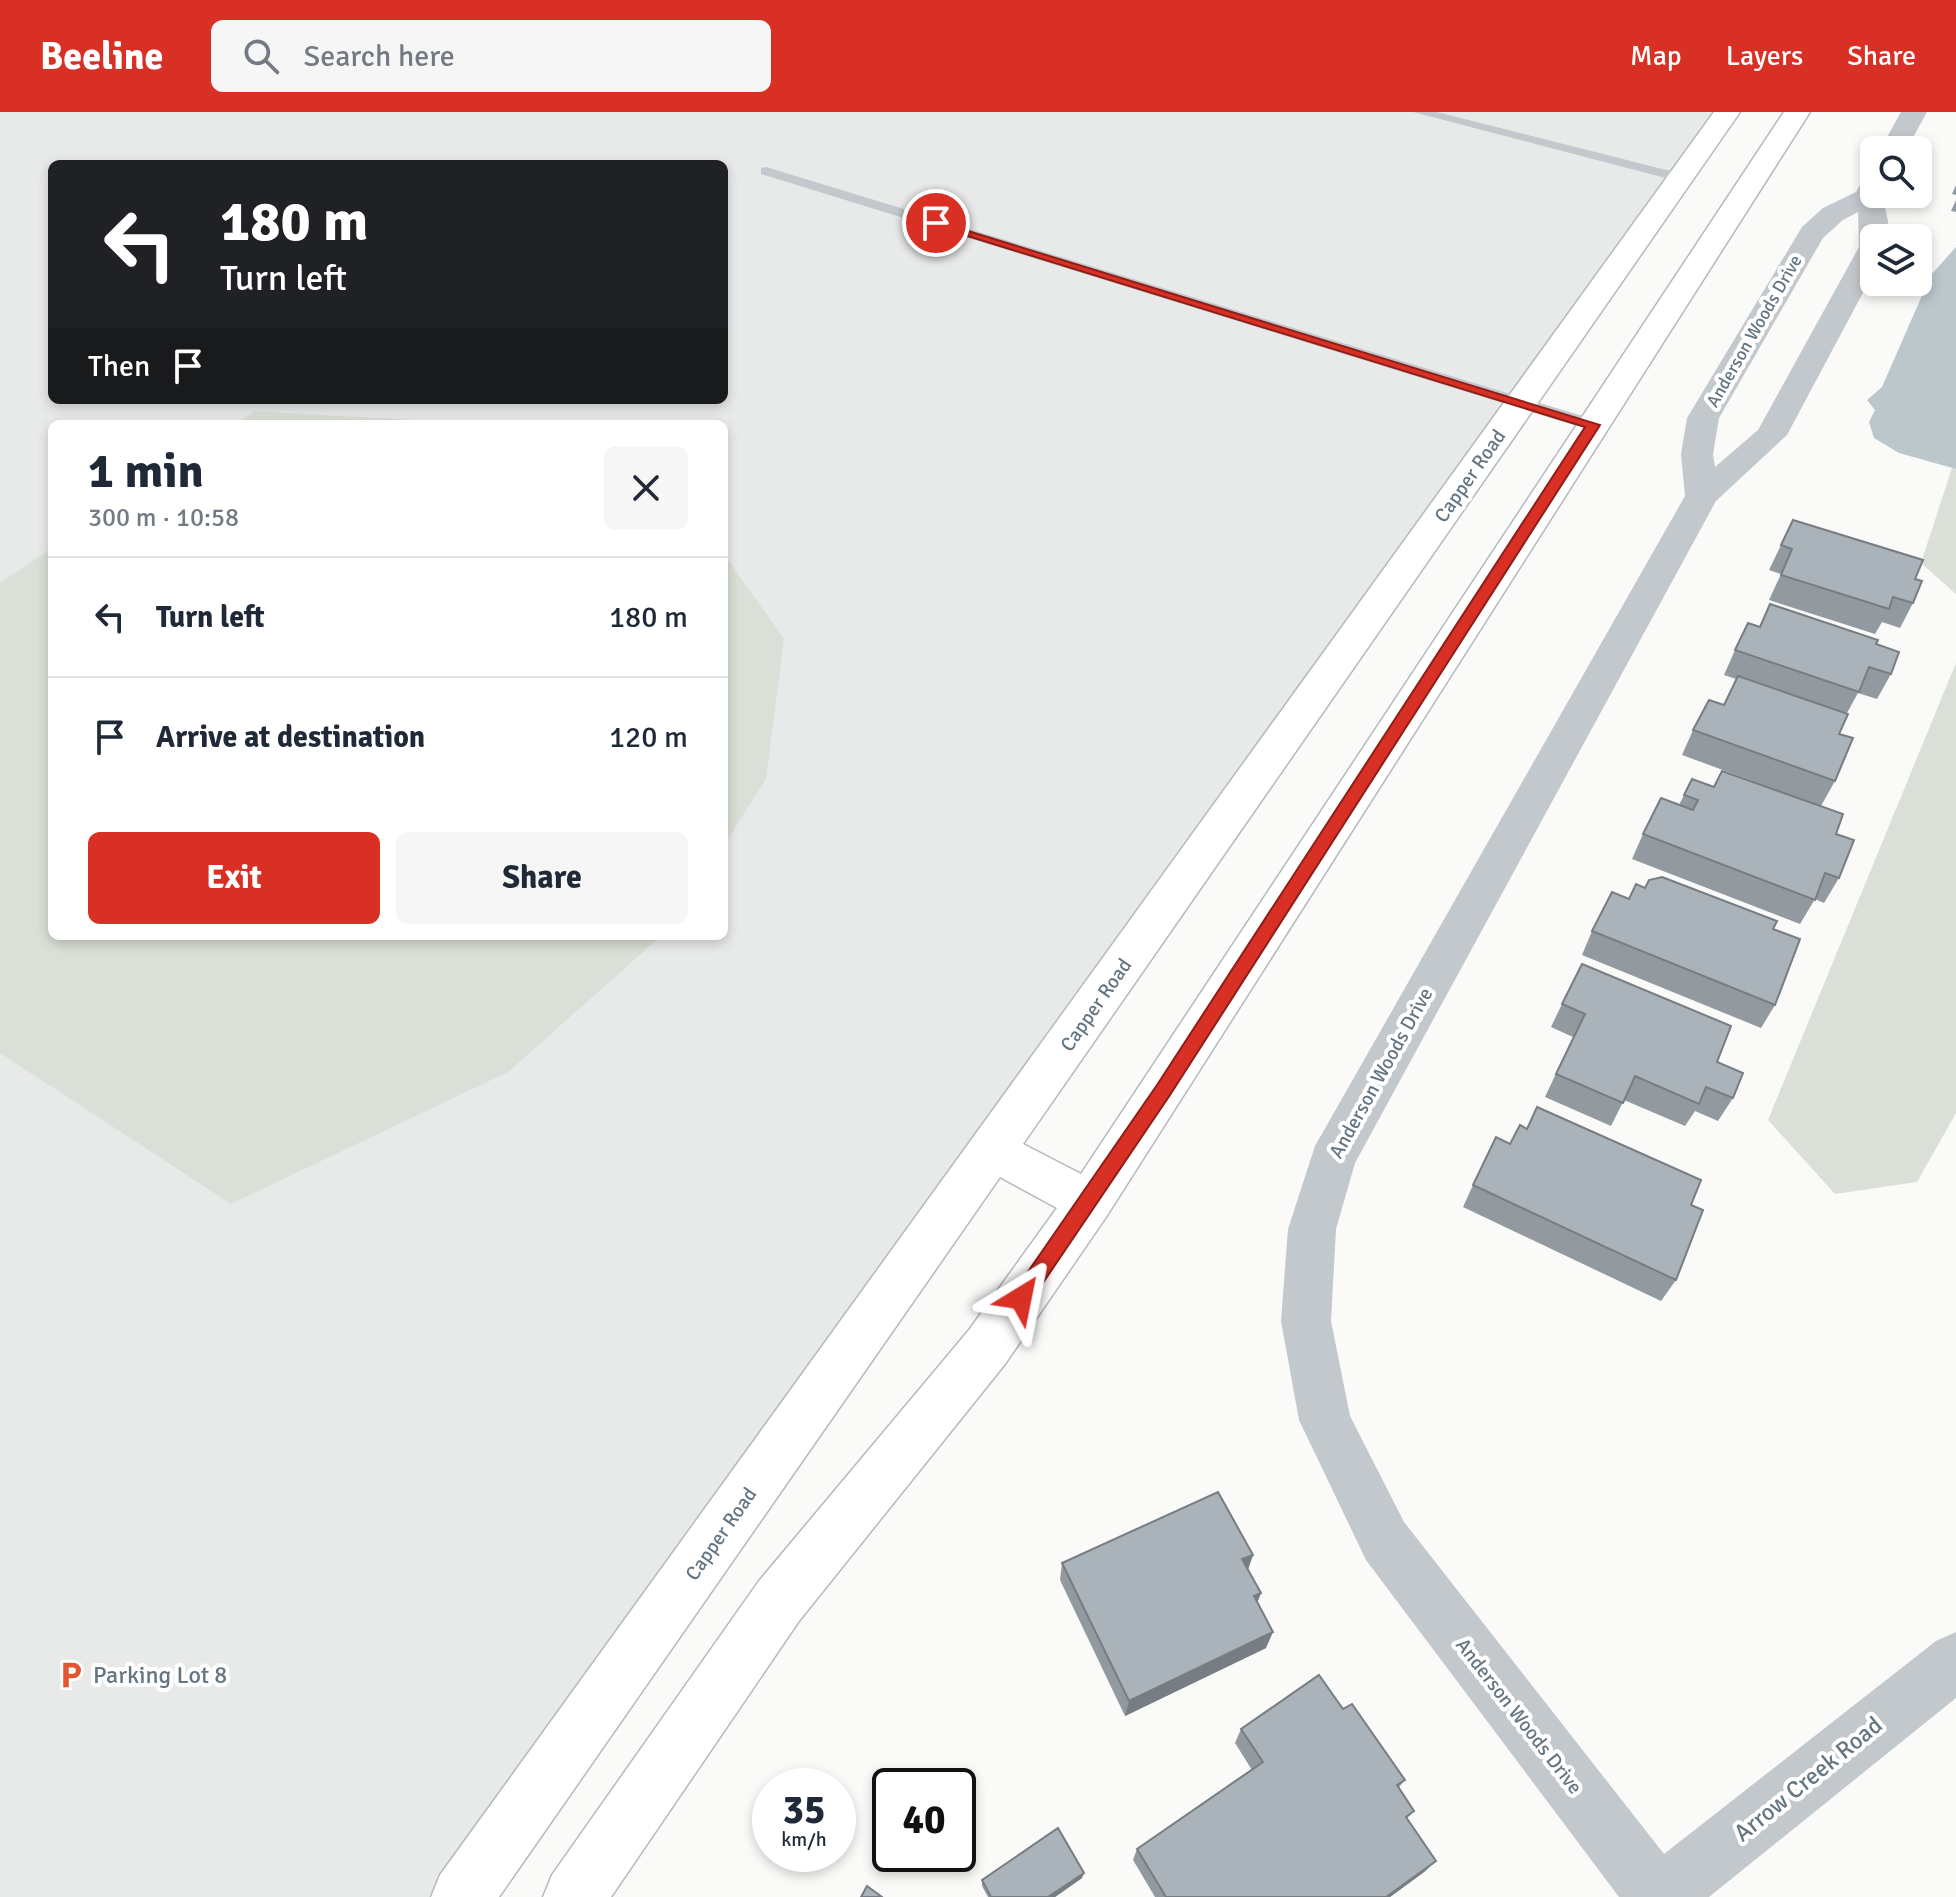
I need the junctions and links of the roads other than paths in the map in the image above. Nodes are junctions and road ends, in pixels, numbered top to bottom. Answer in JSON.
{"nodes":[{"id":1,"x":1420,"y":112,"type":"edge"},
{"id":2,"x":1727,"y":112,"type":"edge"},
{"id":3,"x":1797,"y":112,"type":"edge"},
{"id":4,"x":1914,"y":112,"type":"edge"},
{"id":5,"x":1901,"y":136,"type":"edge"},
{"id":6,"x":766,"y":171,"type":"dead end"},
{"id":7,"x":1681,"y":178,"type":"junction"},
{"id":8,"x":1860,"y":197,"type":"edge"},
{"id":9,"x":1872,"y":208,"type":"edge"},
{"id":10,"x":1521,"y":403,"type":"junction"},
{"id":11,"x":1593,"y":425,"type":"junction"},
{"id":12,"x":1702,"y":496,"type":"junction"},
{"id":13,"x":994,"y":1151,"type":"junction"},
{"id":14,"x":1089,"y":1202,"type":"junction"},
{"id":15,"x":1956,"y":1661,"type":"edge"},
{"id":16,"x":462,"y":1897,"type":"edge"},
{"id":17,"x":574,"y":1897,"type":"edge"},
{"id":18,"x":1659,"y":1897,"type":"edge"}],
"edges":[{"from":1,"to":7,"type":"lane"},
{"from":2,"to":7,"type":"street","name":"Capper Road"},
{"from":3,"to":11,"type":"street"},
{"from":4,"to":5,"type":"street"},
{"from":6,"to":10,"type":"lane"},
{"from":7,"to":10,"type":"street","name":"Capper Road"},
{"from":8,"to":12,"type":"street","name":"Anderson Woods Drive"},
{"from":9,"to":12,"type":"street","name":"Anderson Woods Drive"},
{"from":10,"to":11,"type":"lane"},
{"from":10,"to":13,"type":"street","name":"Capper Road"},
{"from":11,"to":14,"type":"street"},
{"from":12,"to":18,"type":"street","name":"Anderson Woods Drive"},
{"from":13,"to":14,"type":"street"},
{"from":13,"to":16,"type":"street","name":"Capper Road"},
{"from":14,"to":17,"type":"street"},
{"from":15,"to":18,"type":"street","name":"Arrow Creek Road"}]}
